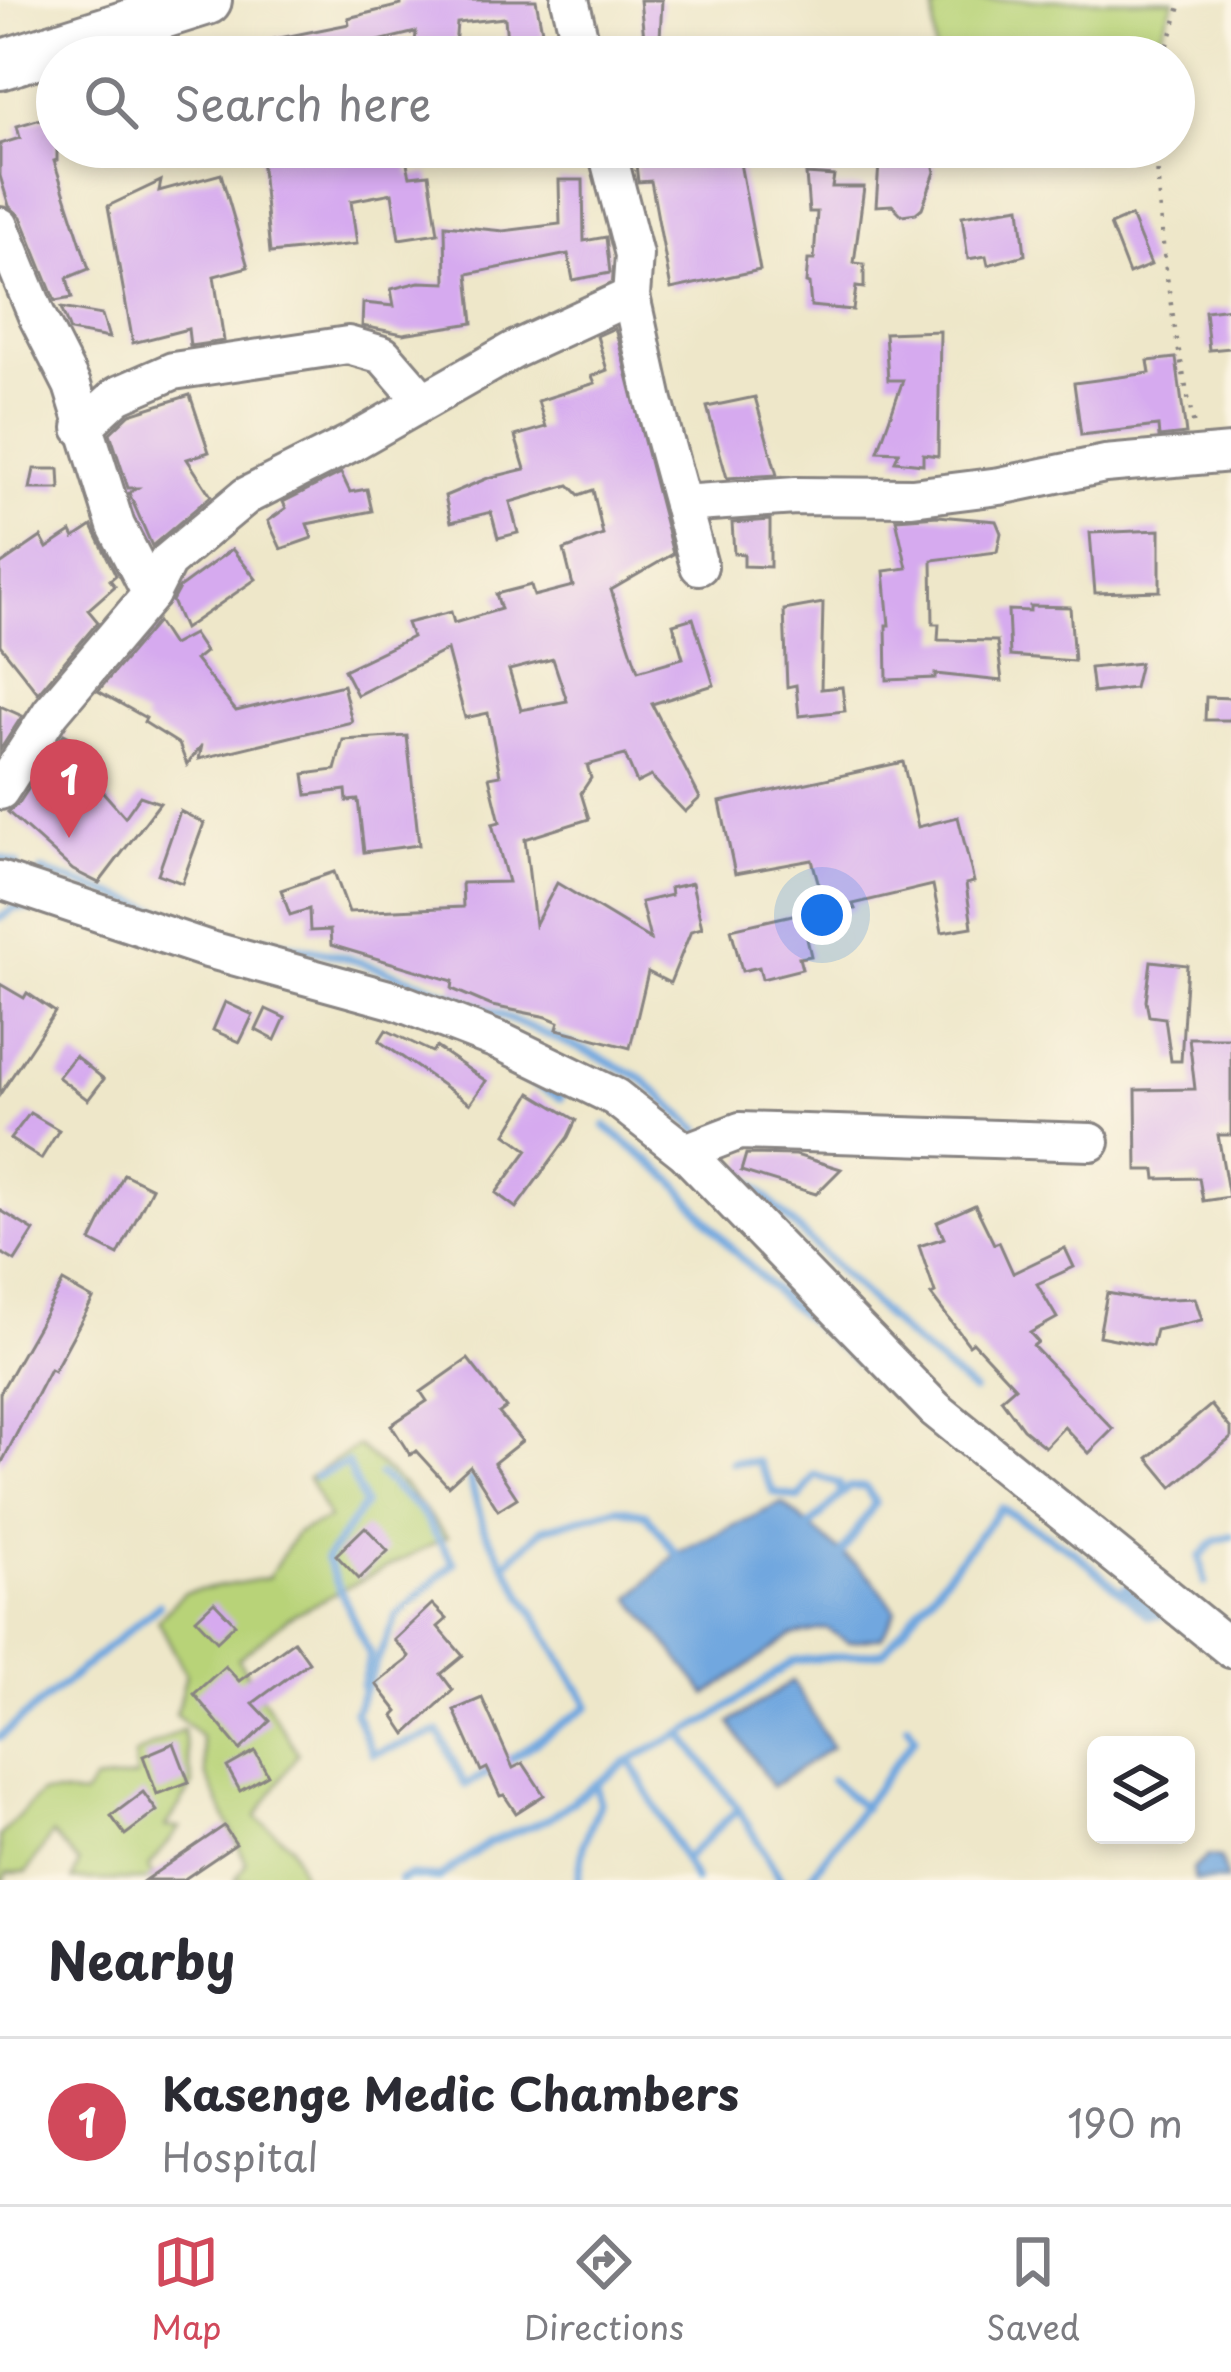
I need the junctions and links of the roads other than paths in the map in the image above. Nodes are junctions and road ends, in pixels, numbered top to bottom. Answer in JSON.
{"nodes":[{"id":1,"x":207,"y":0,"type":"edge"},
{"id":2,"x":571,"y":0,"type":"edge"},
{"id":3,"x":92,"y":36,"type":"edge"},
{"id":4,"x":579,"y":36,"type":"edge"},
{"id":5,"x":36,"y":54,"type":"edge"},
{"id":6,"x":0,"y":65,"type":"edge"},
{"id":7,"x":611,"y":168,"type":"edge"},
{"id":8,"x":0,"y":226,"type":"edge"},
{"id":9,"x":631,"y":296,"type":"junction"},
{"id":10,"x":422,"y":400,"type":"junction"},
{"id":11,"x":82,"y":428,"type":"junction"},
{"id":12,"x":1215,"y":454,"type":"edge"},
{"id":13,"x":682,"y":504,"type":"junction"},
{"id":14,"x":699,"y":566,"type":"dead end"},
{"id":15,"x":151,"y":594,"type":"junction"},
{"id":16,"x":0,"y":791,"type":"edge"},
{"id":17,"x":6,"y":889,"type":"edge"},
{"id":18,"x":1091,"y":1142,"type":"dead end"},
{"id":19,"x":685,"y":1152,"type":"junction"},
{"id":20,"x":1231,"y":1649,"type":"edge"}],
"edges":[{"from":1,"to":3,"type":"main road"},
{"from":2,"to":4,"type":"street"},
{"from":5,"to":6,"type":"main road"},
{"from":7,"to":9,"type":"street"},
{"from":8,"to":11,"type":"street"},
{"from":9,"to":10,"type":"street"},
{"from":9,"to":13,"type":"street"},
{"from":10,"to":11,"type":"street"},
{"from":10,"to":15,"type":"street"},
{"from":11,"to":15,"type":"street"},
{"from":12,"to":13,"type":"street"},
{"from":13,"to":14,"type":"street"},
{"from":15,"to":16,"type":"street"},
{"from":17,"to":19,"type":"street"},
{"from":18,"to":19,"type":"street"},
{"from":19,"to":20,"type":"street"}]}
